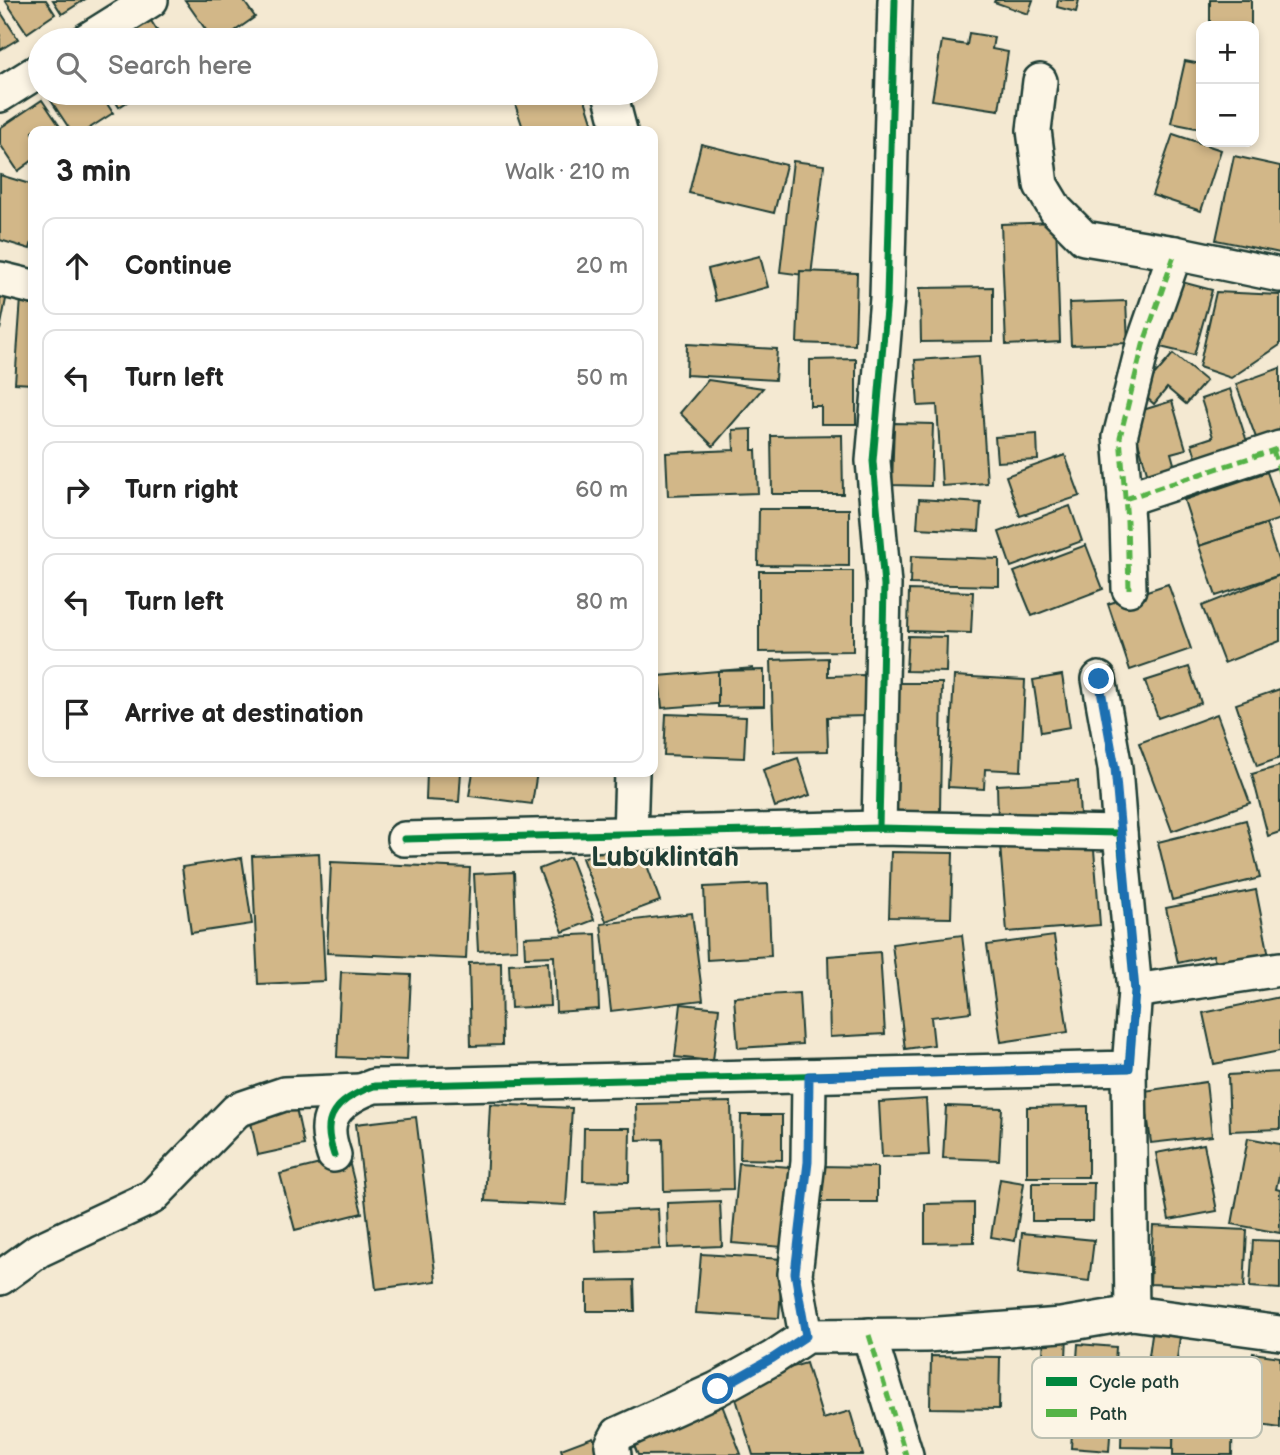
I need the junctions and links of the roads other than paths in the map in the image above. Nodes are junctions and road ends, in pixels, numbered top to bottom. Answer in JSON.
{"nodes":[{"id":1,"x":151,"y":0,"type":"edge"},
{"id":2,"x":895,"y":0,"type":"edge"},
{"id":3,"x":106,"y":28,"type":"edge"},
{"id":4,"x":28,"y":78,"type":"edge"},
{"id":5,"x":1040,"y":81,"type":"dead end"},
{"id":6,"x":0,"y":95,"type":"edge"},
{"id":7,"x":613,"y":105,"type":"edge"},
{"id":8,"x":619,"y":126,"type":"edge"},
{"id":9,"x":1175,"y":253,"type":"junction"},
{"id":10,"x":1280,"y":275,"type":"edge"},
{"id":11,"x":0,"y":279,"type":"edge"},
{"id":12,"x":28,"y":286,"type":"edge"},
{"id":13,"x":1278,"y":457,"type":"edge"},
{"id":14,"x":1125,"y":499,"type":"junction"},
{"id":15,"x":1129,"y":589,"type":"dead end"},
{"id":16,"x":1099,"y":679,"type":"dead end"},
{"id":17,"x":632,"y":777,"type":"edge"},
{"id":18,"x":879,"y":828,"type":"junction"},
{"id":19,"x":1120,"y":833,"type":"junction"},
{"id":20,"x":630,"y":835,"type":"junction"},
{"id":21,"x":404,"y":839,"type":"dead end"},
{"id":22,"x":1280,"y":969,"type":"edge"},
{"id":23,"x":1135,"y":991,"type":"junction"},
{"id":24,"x":1129,"y":1068,"type":"junction"},
{"id":25,"x":809,"y":1076,"type":"junction"},
{"id":26,"x":359,"y":1091,"type":"junction"},
{"id":27,"x":334,"y":1155,"type":"dead end"},
{"id":28,"x":0,"y":1278,"type":"edge"},
{"id":29,"x":1132,"y":1313,"type":"junction"},
{"id":30,"x":1280,"y":1333,"type":"edge"},
{"id":31,"x":869,"y":1335,"type":"junction"},
{"id":32,"x":806,"y":1336,"type":"junction"},
{"id":33,"x":614,"y":1455,"type":"edge"},
{"id":34,"x":906,"y":1455,"type":"edge"}],
"edges":[{"from":1,"to":3,"type":"street"},
{"from":2,"to":18,"type":"street"},
{"from":4,"to":6,"type":"street"},
{"from":5,"to":9,"type":"street"},
{"from":7,"to":8,"type":"street"},
{"from":9,"to":10,"type":"street"},
{"from":9,"to":14,"type":"street"},
{"from":11,"to":12,"type":"street"},
{"from":13,"to":14,"type":"street"},
{"from":14,"to":15,"type":"street"},
{"from":16,"to":19,"type":"street"},
{"from":17,"to":20,"type":"street"},
{"from":18,"to":19,"type":"street"},
{"from":18,"to":20,"type":"street"},
{"from":19,"to":23,"type":"street"},
{"from":20,"to":21,"type":"street"},
{"from":22,"to":23,"type":"street"},
{"from":23,"to":24,"type":"street"},
{"from":24,"to":25,"type":"street"},
{"from":24,"to":29,"type":"street"},
{"from":25,"to":26,"type":"street"},
{"from":25,"to":32,"type":"street"},
{"from":26,"to":27,"type":"street"},
{"from":26,"to":28,"type":"street"},
{"from":29,"to":30,"type":"street"},
{"from":29,"to":31,"type":"street"},
{"from":31,"to":32,"type":"street"},
{"from":31,"to":34,"type":"street"},
{"from":32,"to":33,"type":"street"}]}
